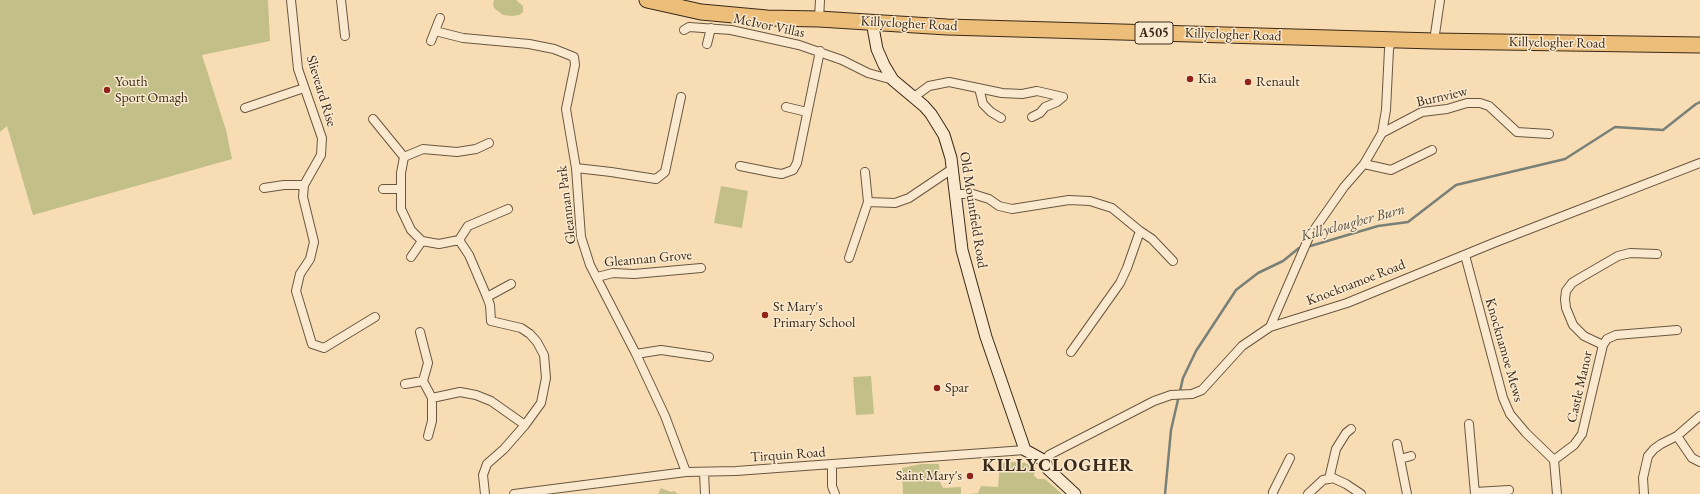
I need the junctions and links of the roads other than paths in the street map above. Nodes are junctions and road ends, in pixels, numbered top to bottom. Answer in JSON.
{"nodes":[{"id":1,"x":291,"y":0,"type":"edge"},
{"id":2,"x":342,"y":0,"type":"edge"},
{"id":3,"x":648,"y":0,"type":"edge"},
{"id":4,"x":820,"y":0,"type":"edge"},
{"id":5,"x":1440,"y":0,"type":"edge"},
{"id":6,"x":440,"y":18,"type":"dead end"},
{"id":7,"x":819,"y":19,"type":"junction"},
{"id":8,"x":872,"y":22,"type":"junction"},
{"id":9,"x":711,"y":28,"type":"junction"},
{"id":10,"x":684,"y":30,"type":"dead end"},
{"id":11,"x":435,"y":31,"type":"junction"},
{"id":12,"x":345,"y":36,"type":"dead end"},
{"id":13,"x":1392,"y":39,"type":"junction"},
{"id":14,"x":431,"y":41,"type":"dead end"},
{"id":15,"x":1434,"y":41,"type":"junction"},
{"id":16,"x":707,"y":44,"type":"dead end"},
{"id":17,"x":1700,"y":45,"type":"edge"},
{"id":18,"x":820,"y":51,"type":"junction"},
{"id":19,"x":894,"y":80,"type":"junction"},
{"id":20,"x":304,"y":88,"type":"junction"},
{"id":21,"x":978,"y":88,"type":"junction"},
{"id":22,"x":681,"y":96,"type":"dead end"},
{"id":23,"x":914,"y":97,"type":"junction"},
{"id":24,"x":786,"y":107,"type":"dead end"},
{"id":25,"x":245,"y":108,"type":"dead end"},
{"id":26,"x":807,"y":112,"type":"junction"},
{"id":27,"x":1032,"y":117,"type":"dead end"},
{"id":28,"x":1001,"y":118,"type":"dead end"},
{"id":29,"x":373,"y":119,"type":"dead end"},
{"id":30,"x":1382,"y":133,"type":"junction"},
{"id":31,"x":1549,"y":134,"type":"dead end"},
{"id":32,"x":489,"y":143,"type":"dead end"},
{"id":33,"x":1432,"y":150,"type":"dead end"},
{"id":34,"x":404,"y":157,"type":"junction"},
{"id":35,"x":1700,"y":163,"type":"edge"},
{"id":36,"x":1364,"y":164,"type":"junction"},
{"id":37,"x":740,"y":166,"type":"dead end"},
{"id":38,"x":576,"y":168,"type":"junction"},
{"id":39,"x":952,"y":169,"type":"junction"},
{"id":40,"x":865,"y":172,"type":"dead end"},
{"id":41,"x":304,"y":185,"type":"junction"},
{"id":42,"x":264,"y":188,"type":"dead end"},
{"id":43,"x":401,"y":188,"type":"junction"},
{"id":44,"x":383,"y":189,"type":"dead end"},
{"id":45,"x":955,"y":194,"type":"junction"},
{"id":46,"x":868,"y":202,"type":"junction"},
{"id":47,"x":508,"y":208,"type":"dead end"},
{"id":48,"x":1140,"y":231,"type":"junction"},
{"id":49,"x":459,"y":240,"type":"junction"},
{"id":50,"x":422,"y":241,"type":"junction"},
{"id":51,"x":1657,"y":254,"type":"dead end"},
{"id":52,"x":1465,"y":255,"type":"junction"},
{"id":53,"x":411,"y":256,"type":"dead end"},
{"id":54,"x":849,"y":258,"type":"dead end"},
{"id":55,"x":1173,"y":261,"type":"dead end"},
{"id":56,"x":701,"y":268,"type":"dead end"},
{"id":57,"x":597,"y":277,"type":"junction"},
{"id":58,"x":511,"y":284,"type":"dead end"},
{"id":59,"x":488,"y":297,"type":"junction"},
{"id":60,"x":375,"y":317,"type":"dead end"},
{"id":61,"x":1270,"y":327,"type":"junction"},
{"id":62,"x":1677,"y":330,"type":"dead end"},
{"id":63,"x":420,"y":332,"type":"dead end"},
{"id":64,"x":1603,"y":345,"type":"junction"},
{"id":65,"x":1071,"y":352,"type":"dead end"},
{"id":66,"x":636,"y":354,"type":"junction"},
{"id":67,"x":709,"y":357,"type":"dead end"},
{"id":68,"x":423,"y":382,"type":"junction"},
{"id":69,"x":405,"y":384,"type":"dead end"},
{"id":70,"x":432,"y":398,"type":"junction"},
{"id":71,"x":1700,"y":416,"type":"edge"},
{"id":72,"x":1469,"y":424,"type":"dead end"},
{"id":73,"x":525,"y":425,"type":"junction"},
{"id":74,"x":1351,"y":429,"type":"dead end"},
{"id":75,"x":428,"y":436,"type":"dead end"},
{"id":76,"x":1677,"y":436,"type":"junction"},
{"id":77,"x":1397,"y":444,"type":"dead end"},
{"id":78,"x":1025,"y":450,"type":"junction"},
{"id":79,"x":1411,"y":456,"type":"dead end"},
{"id":80,"x":1290,"y":458,"type":"dead end"},
{"id":81,"x":1400,"y":459,"type":"junction"},
{"id":82,"x":1554,"y":460,"type":"junction"},
{"id":83,"x":1045,"y":461,"type":"junction"},
{"id":84,"x":1700,"y":462,"type":"edge"},
{"id":85,"x":832,"y":465,"type":"junction"},
{"id":86,"x":686,"y":472,"type":"junction"},
{"id":87,"x":704,"y":472,"type":"junction"},
{"id":88,"x":1329,"y":479,"type":"junction"},
{"id":89,"x":1509,"y":490,"type":"dead end"},
{"id":90,"x":553,"y":491,"type":"edge"},
{"id":91,"x":1475,"y":493,"type":"edge"},
{"id":92,"x":485,"y":494,"type":"edge"},
{"id":93,"x":514,"y":494,"type":"edge"},
{"id":94,"x":705,"y":494,"type":"edge"},
{"id":95,"x":836,"y":494,"type":"edge"},
{"id":96,"x":1075,"y":494,"type":"edge"},
{"id":97,"x":1273,"y":494,"type":"edge"},
{"id":98,"x":1308,"y":494,"type":"edge"},
{"id":99,"x":1361,"y":494,"type":"edge"},
{"id":100,"x":1407,"y":494,"type":"edge"},
{"id":101,"x":1557,"y":494,"type":"edge"},
{"id":102,"x":1644,"y":494,"type":"edge"}],
"edges":[{"from":1,"to":20,"type":"street","name":"Slieveard Rise"},
{"from":2,"to":12,"type":"street"},
{"from":3,"to":7,"type":"highway","name":"Killyclogher Road","number":"A505"},
{"from":4,"to":7,"type":"street"},
{"from":5,"to":15,"type":"street"},
{"from":6,"to":11,"type":"street"},
{"from":7,"to":8,"type":"highway","name":"Killyclogher Road","number":"A505"},
{"from":8,"to":13,"type":"highway","name":"Killyclogher Road","number":"A505"},
{"from":8,"to":19,"type":"street","name":"Old Mountfield Road"},
{"from":9,"to":10,"type":"street","name":"McIvor Villas"},
{"from":9,"to":16,"type":"street","name":"McIvor Villas"},
{"from":9,"to":18,"type":"street","name":"McIvor Villas"},
{"from":11,"to":14,"type":"street"},
{"from":11,"to":38,"type":"street","name":"Gleannan Park"},
{"from":13,"to":15,"type":"highway","name":"Killyclogher Road","number":"A505"},
{"from":13,"to":30,"type":"street"},
{"from":15,"to":17,"type":"highway","name":"Killyclogher Road","number":"A505"},
{"from":18,"to":19,"type":"street","name":"McIvor Villas"},
{"from":18,"to":26,"type":"street","name":"McIvor Villas"},
{"from":19,"to":23,"type":"street","name":"Old Mountfield Road"},
{"from":20,"to":25,"type":"street"},
{"from":20,"to":41,"type":"street","name":"Slieveard Rise"},
{"from":21,"to":23,"type":"street"},
{"from":21,"to":27,"type":"street"},
{"from":21,"to":28,"type":"street"},
{"from":22,"to":38,"type":"street"},
{"from":23,"to":39,"type":"street","name":"Old Mountfield Road"},
{"from":24,"to":26,"type":"street"},
{"from":26,"to":37,"type":"street","name":"McIvor Villas"},
{"from":29,"to":34,"type":"street"},
{"from":30,"to":31,"type":"street","name":"Burnview"},
{"from":30,"to":36,"type":"street"},
{"from":32,"to":34,"type":"street"},
{"from":33,"to":36,"type":"street"},
{"from":34,"to":43,"type":"street"},
{"from":35,"to":52,"type":"street","name":"Knocknamoe Road"},
{"from":36,"to":61,"type":"street"},
{"from":38,"to":57,"type":"street","name":"Gleannan Park"},
{"from":39,"to":45,"type":"street","name":"Old Mountfield Road"},
{"from":39,"to":46,"type":"street"},
{"from":40,"to":46,"type":"street"},
{"from":41,"to":42,"type":"street"},
{"from":41,"to":60,"type":"street"},
{"from":43,"to":44,"type":"street"},
{"from":43,"to":50,"type":"street"},
{"from":45,"to":48,"type":"street"},
{"from":45,"to":78,"type":"street","name":"Old Mountfield Road"},
{"from":46,"to":54,"type":"street"},
{"from":47,"to":49,"type":"street"},
{"from":48,"to":55,"type":"street"},
{"from":48,"to":65,"type":"street"},
{"from":49,"to":50,"type":"street"},
{"from":49,"to":59,"type":"street"},
{"from":50,"to":53,"type":"street"},
{"from":51,"to":64,"type":"street","name":"Castle Manor"},
{"from":52,"to":61,"type":"street","name":"Knocknamoe Road"},
{"from":52,"to":82,"type":"street","name":"Knocknamoe Mews"},
{"from":56,"to":57,"type":"street","name":"Gleannan Grove"},
{"from":57,"to":66,"type":"street","name":"Gleannan Park"},
{"from":58,"to":59,"type":"street"},
{"from":59,"to":73,"type":"street"},
{"from":61,"to":83,"type":"street","name":"Knocknamoe Road"},
{"from":62,"to":64,"type":"street","name":"Castle Manor"},
{"from":63,"to":68,"type":"street"},
{"from":64,"to":82,"type":"street","name":"Castle Manor"},
{"from":66,"to":67,"type":"street"},
{"from":66,"to":86,"type":"street","name":"Gleannan Park"},
{"from":68,"to":69,"type":"street"},
{"from":68,"to":70,"type":"street"},
{"from":70,"to":73,"type":"street"},
{"from":70,"to":75,"type":"street"},
{"from":71,"to":76,"type":"street"},
{"from":72,"to":91,"type":"street"},
{"from":73,"to":92,"type":"street"},
{"from":74,"to":88,"type":"street"},
{"from":76,"to":84,"type":"street"},
{"from":76,"to":102,"type":"street"},
{"from":77,"to":81,"type":"street"},
{"from":78,"to":83,"type":"street"},
{"from":78,"to":85,"type":"street","name":"Tirquin Road"},
{"from":79,"to":81,"type":"street"},
{"from":80,"to":97,"type":"street"},
{"from":81,"to":100,"type":"street"},
{"from":82,"to":101,"type":"street"},
{"from":83,"to":96,"type":"street"},
{"from":85,"to":87,"type":"street","name":"Tirquin Road"},
{"from":85,"to":95,"type":"street"},
{"from":86,"to":87,"type":"street","name":"Tirquin Road"},
{"from":86,"to":90,"type":"street","name":"Tirquin Road"},
{"from":87,"to":94,"type":"street"},
{"from":88,"to":98,"type":"street"},
{"from":88,"to":99,"type":"street"},
{"from":89,"to":91,"type":"street"},
{"from":90,"to":93,"type":"street","name":"Tirquin Road"}]}
